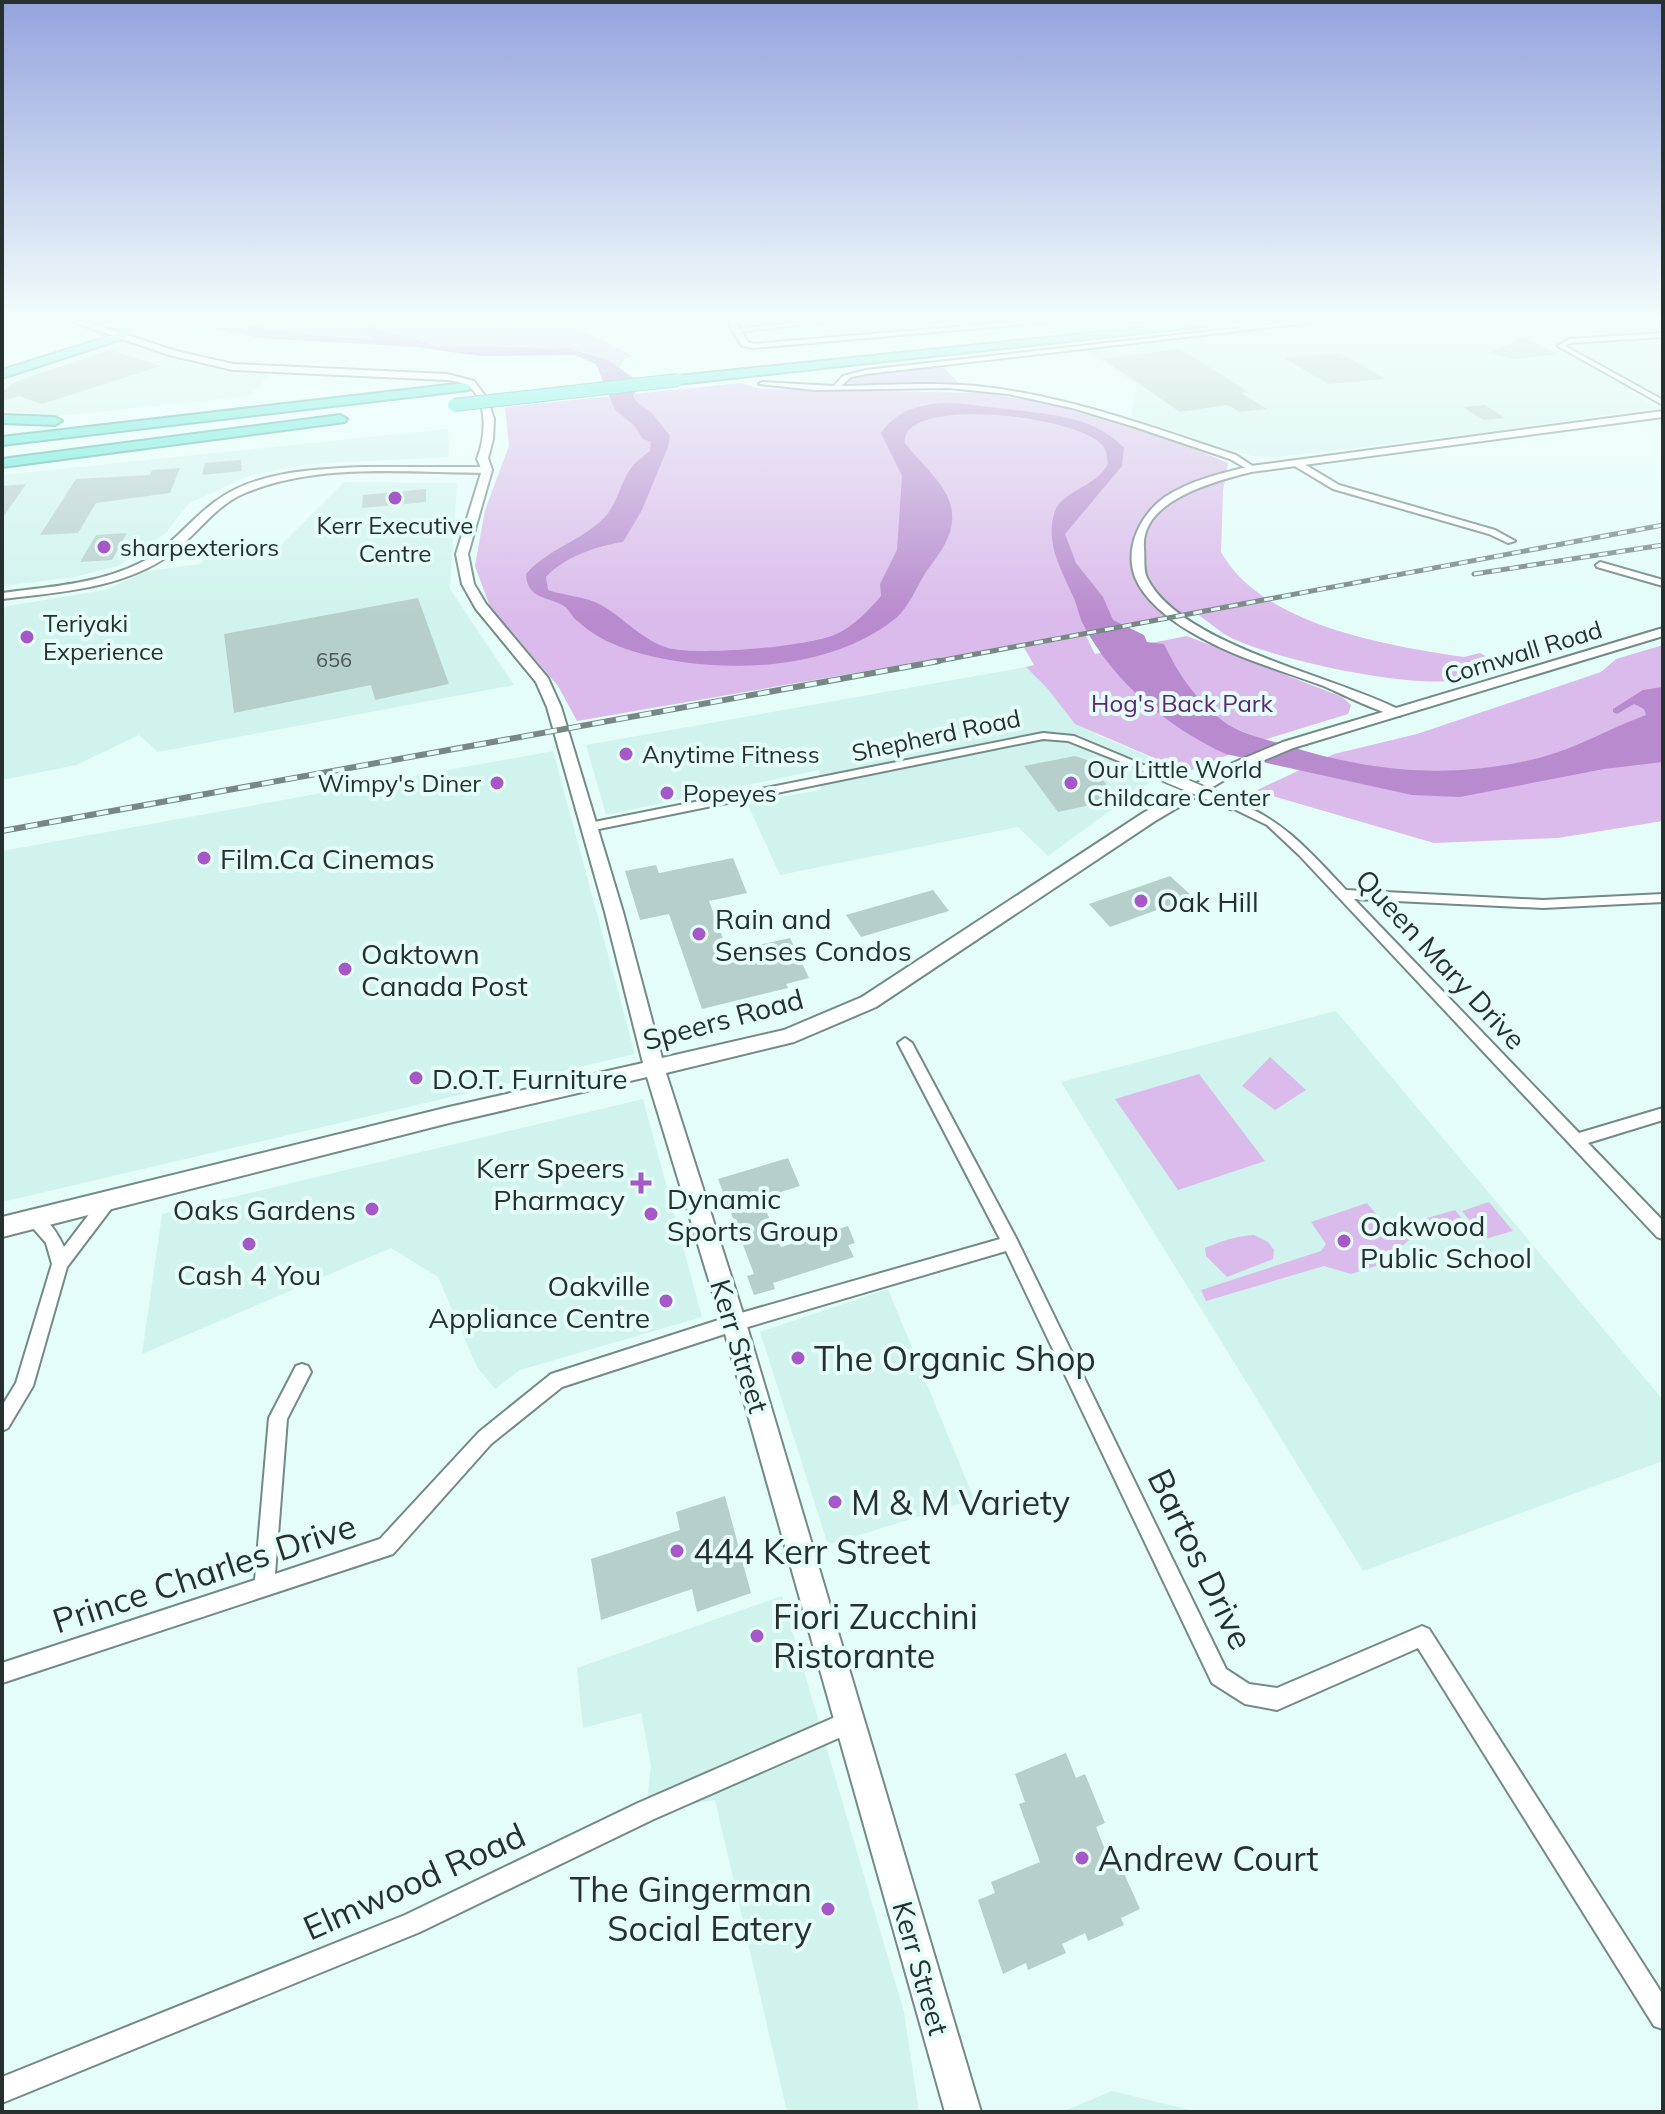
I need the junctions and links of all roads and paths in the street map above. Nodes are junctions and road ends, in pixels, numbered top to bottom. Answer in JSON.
{"nodes":[{"id":1,"x":15,"y":420,"type":"edge"},
{"id":2,"x":85,"y":420,"type":"edge"},
{"id":3,"x":100,"y":420,"type":"edge"},
{"id":4,"x":185,"y":420,"type":"edge"},
{"id":5,"x":326,"y":420,"type":"edge"},
{"id":6,"x":331,"y":420,"type":"edge"},
{"id":7,"x":489,"y":420,"type":"edge"},
{"id":8,"x":496,"y":420,"type":"edge"},
{"id":9,"x":1118,"y":420,"type":"edge"},
{"id":10,"x":1621,"y":420,"type":"edge"},
{"id":11,"x":2,"y":431,"type":"edge"},
{"id":12,"x":2,"y":441,"type":"edge"},
{"id":13,"x":2,"y":455,"type":"edge"},
{"id":14,"x":2,"y":463,"type":"edge"},
{"id":15,"x":1296,"y":463,"type":"junction"},
{"id":16,"x":487,"y":467,"type":"junction"},
{"id":17,"x":1251,"y":469,"type":"junction"},
{"id":18,"x":1511,"y":541,"type":"dead end"},
{"id":19,"x":1600,"y":565,"type":"dead end"},
{"id":20,"x":1663,"y":583,"type":"edge"},
{"id":21,"x":2,"y":596,"type":"edge"},
{"id":22,"x":1663,"y":632,"type":"edge"},
{"id":23,"x":1395,"y":713,"type":"junction"},
{"id":24,"x":1148,"y":769,"type":"joint"},
{"id":25,"x":589,"y":827,"type":"junction"},
{"id":26,"x":1344,"y":894,"type":"junction"},
{"id":27,"x":1663,"y":898,"type":"edge"},
{"id":28,"x":905,"y":1043,"type":"dead end"},
{"id":29,"x":654,"y":1068,"type":"junction"},
{"id":30,"x":1663,"y":1114,"type":"edge"},
{"id":31,"x":1577,"y":1140,"type":"junction"},
{"id":32,"x":109,"y":1201,"type":"junction"},
{"id":33,"x":33,"y":1219,"type":"junction"},
{"id":34,"x":2,"y":1227,"type":"edge"},
{"id":35,"x":1663,"y":1232,"type":"edge"},
{"id":36,"x":1010,"y":1243,"type":"junction"},
{"id":37,"x":60,"y":1264,"type":"junction"},
{"id":38,"x":734,"y":1323,"type":"junction"},
{"id":39,"x":302,"y":1372,"type":"dead end"},
{"id":40,"x":2,"y":1422,"type":"edge"},
{"id":41,"x":264,"y":1587,"type":"junction"},
{"id":42,"x":2,"y":1673,"type":"edge"},
{"id":43,"x":849,"y":1722,"type":"junction"},
{"id":44,"x":1663,"y":2017,"type":"edge"},
{"id":45,"x":2,"y":2090,"type":"edge"},
{"id":46,"x":963,"y":2112,"type":"edge"}],
"edges":[{"from":1,"to":2,"type":"highway"},
{"from":3,"to":11,"type":"highway"},
{"from":4,"to":12,"type":"highway"},
{"from":5,"to":13,"type":"highway"},
{"from":6,"to":14,"type":"highway"},
{"from":7,"to":16,"type":"main road","name":"Kerr Street"},
{"from":8,"to":16,"type":"main road","name":"Kerr Street"},
{"from":9,"to":17,"type":"street"},
{"from":10,"to":15,"type":"street"},
{"from":15,"to":17,"type":"street"},
{"from":15,"to":18,"type":"street"},
{"from":16,"to":21,"type":"street"},
{"from":16,"to":25,"type":"main road","name":"Kerr Street"},
{"from":17,"to":23,"type":"street"},
{"from":19,"to":20,"type":"street"},
{"from":22,"to":23,"type":"main road","name":"Cornwall Road"},
{"from":23,"to":29,"type":"main road","name":"Speers Road"},
{"from":24,"to":25,"type":"street","name":"Shepherd Road"},
{"from":24,"to":26,"type":"street","name":"Queen Mary Drive","bridge":true},
{"from":25,"to":29,"type":"main road","name":"Kerr Street"},
{"from":26,"to":27,"type":"street"},
{"from":26,"to":31,"type":"street","name":"Queen Mary Drive"},
{"from":28,"to":36,"type":"street","name":"Bartos Drive"},
{"from":29,"to":32,"type":"main road","name":"Speers Road"},
{"from":29,"to":38,"type":"main road","name":"Kerr Street"},
{"from":30,"to":31,"type":"street"},
{"from":31,"to":35,"type":"street","name":"Queen Mary Drive"},
{"from":32,"to":33,"type":"main road","name":"Speers Road"},
{"from":32,"to":37,"type":"street"},
{"from":33,"to":34,"type":"main road","name":"Speers Road"},
{"from":33,"to":37,"type":"street"},
{"from":36,"to":38,"type":"street","name":"Prince Charles Drive"},
{"from":36,"to":44,"type":"street","name":"Bartos Drive"},
{"from":37,"to":40,"type":"street"},
{"from":38,"to":41,"type":"street","name":"Prince Charles Drive"},
{"from":38,"to":43,"type":"main road","name":"Kerr Street"},
{"from":39,"to":41,"type":"street"},
{"from":41,"to":42,"type":"street","name":"Prince Charles Drive"},
{"from":43,"to":45,"type":"street","name":"Elmwood Road"},
{"from":43,"to":46,"type":"main road","name":"Kerr Street"}]}
